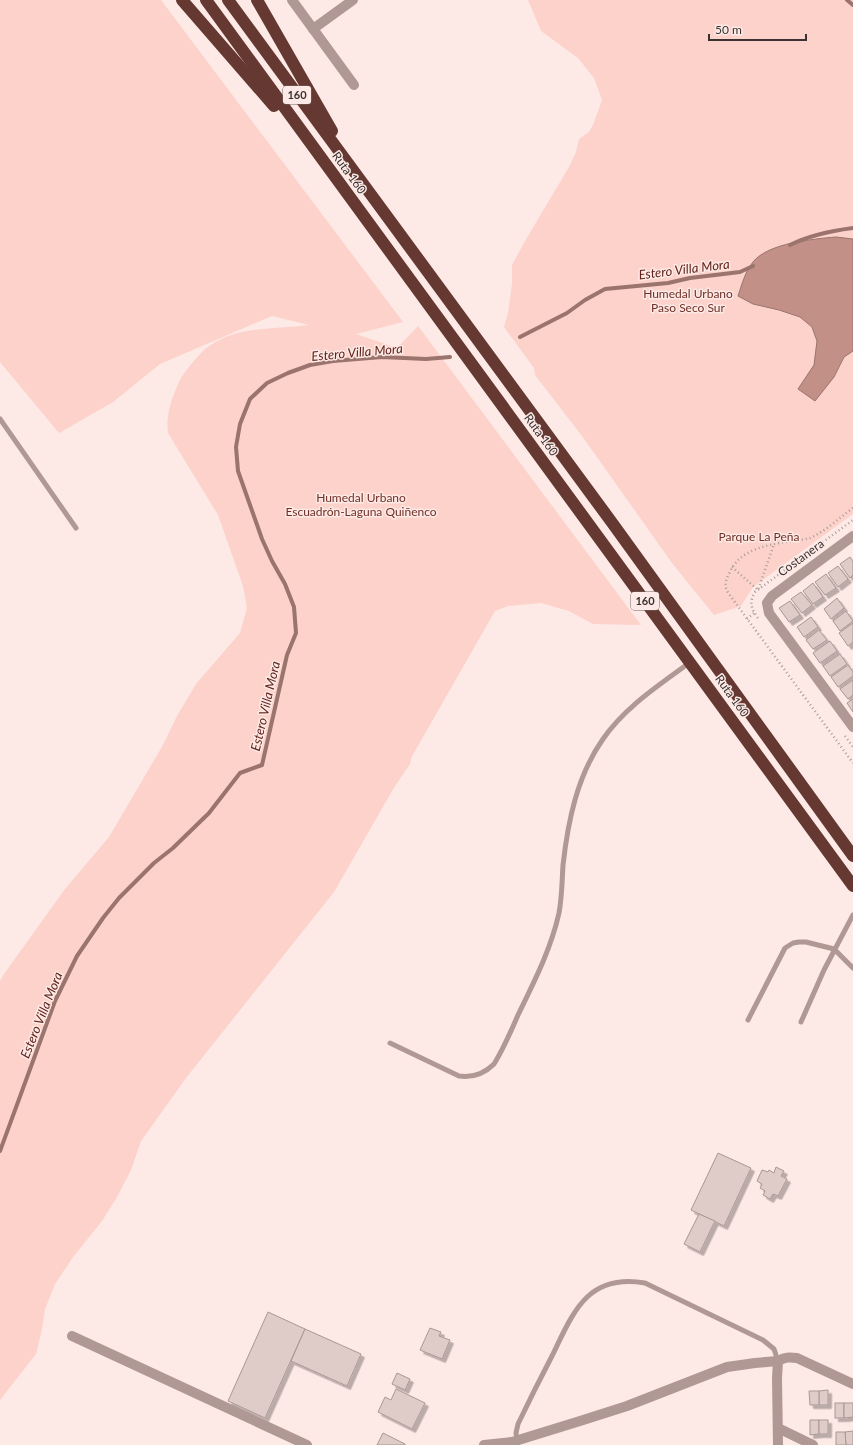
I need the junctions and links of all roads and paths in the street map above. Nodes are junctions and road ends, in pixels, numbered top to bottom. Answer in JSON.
{"nodes":[{"id":1,"x":182,"y":0,"type":"edge"},
{"id":2,"x":206,"y":0,"type":"edge"},
{"id":3,"x":228,"y":0,"type":"edge"},
{"id":4,"x":256,"y":0,"type":"edge"},
{"id":5,"x":292,"y":0,"type":"edge"},
{"id":6,"x":353,"y":0,"type":"edge"},
{"id":7,"x":313,"y":29,"type":"junction"},
{"id":8,"x":354,"y":85,"type":"dead end"},
{"id":9,"x":318,"y":154,"type":"junction"},
{"id":10,"x":366,"y":189,"type":"junction"},
{"id":11,"x":0,"y":419,"type":"edge"},
{"id":12,"x":853,"y":520,"type":"edge"},
{"id":13,"x":76,"y":528,"type":"dead end"},
{"id":14,"x":853,"y":536,"type":"edge"},
{"id":15,"x":774,"y":544,"type":"dead end"},
{"id":16,"x":732,"y":567,"type":"dead end"},
{"id":17,"x":758,"y":590,"type":"junction"},
{"id":18,"x":754,"y":613,"type":"junction"},
{"id":19,"x":747,"y":619,"type":"dead end"},
{"id":20,"x":759,"y":620,"type":"dead end"},
{"id":21,"x":690,"y":662,"type":"junction"},
{"id":22,"x":853,"y":727,"type":"edge"},
{"id":23,"x":844,"y":734,"type":"dead end"},
{"id":24,"x":853,"y":747,"type":"edge"},
{"id":25,"x":853,"y":856,"type":"edge"},
{"id":26,"x":853,"y":886,"type":"edge"},
{"id":27,"x":853,"y":915,"type":"edge"},
{"id":28,"x":834,"y":949,"type":"junction"},
{"id":29,"x":853,"y":968,"type":"edge"},
{"id":30,"x":748,"y":1020,"type":"dead end"},
{"id":31,"x":800,"y":1022,"type":"dead end"},
{"id":32,"x":390,"y":1043,"type":"dead end"},
{"id":33,"x":72,"y":1336,"type":"dead end"},
{"id":34,"x":778,"y":1361,"type":"junction"},
{"id":35,"x":853,"y":1384,"type":"edge"},
{"id":36,"x":778,"y":1428,"type":"junction"},
{"id":37,"x":512,"y":1442,"type":"edge"},
{"id":38,"x":307,"y":1445,"type":"edge"},
{"id":39,"x":484,"y":1445,"type":"edge"},
{"id":40,"x":778,"y":1445,"type":"edge"},
{"id":41,"x":813,"y":1445,"type":"edge"}],
"edges":[{"from":1,"to":9,"type":"highway"},
{"from":2,"to":9,"type":"highway","name":"Ruta 160","number":"160"},
{"from":3,"to":10,"type":"highway","name":"Ruta 160","number":"160"},
{"from":4,"to":10,"type":"highway"},
{"from":5,"to":7,"type":"street"},
{"from":6,"to":7,"type":"street"},
{"from":7,"to":8,"type":"street"},
{"from":9,"to":21,"type":"highway","name":"Ruta 160","number":"160"},
{"from":10,"to":25,"type":"highway","name":"Ruta 160","number":"160"},
{"from":11,"to":13,"type":"lane"},
{"from":12,"to":17,"type":"path"},
{"from":14,"to":22,"type":"street","name":"Costanera"},
{"from":15,"to":17,"type":"path"},
{"from":16,"to":17,"type":"path"},
{"from":17,"to":18,"type":"path"},
{"from":18,"to":19,"type":"path"},
{"from":18,"to":20,"type":"path"},
{"from":21,"to":26,"type":"highway","name":"Ruta 160","number":"160"},
{"from":21,"to":32,"type":"lane"},
{"from":23,"to":24,"type":"path"},
{"from":27,"to":28,"type":"lane"},
{"from":28,"to":29,"type":"lane"},
{"from":28,"to":30,"type":"lane"},
{"from":28,"to":31,"type":"lane"},
{"from":33,"to":38,"type":"street"},
{"from":34,"to":35,"type":"street"},
{"from":34,"to":36,"type":"street"},
{"from":34,"to":37,"type":"street"},
{"from":34,"to":37,"type":"lane"},
{"from":36,"to":40,"type":"street"},
{"from":36,"to":41,"type":"street"},
{"from":37,"to":39,"type":"street"}]}
